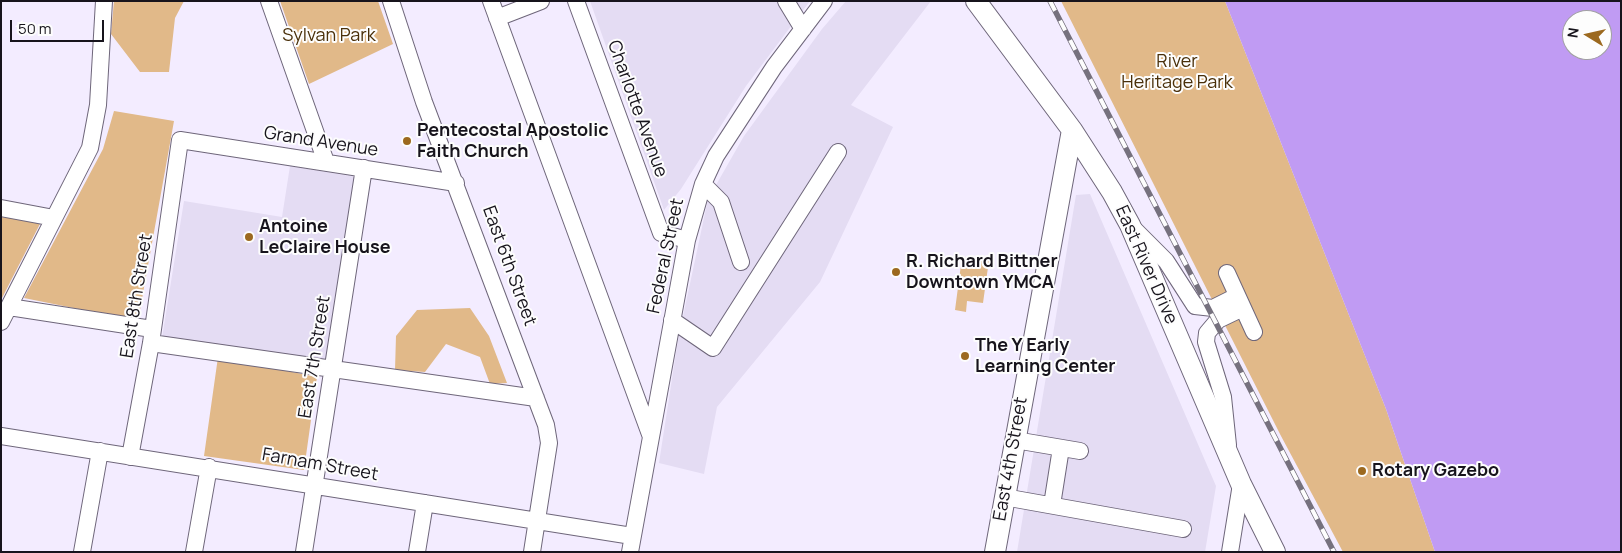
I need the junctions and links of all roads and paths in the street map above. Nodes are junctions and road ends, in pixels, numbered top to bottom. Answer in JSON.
{"nodes":[{"id":1,"x":104,"y":1,"type":"edge"},
{"id":2,"x":269,"y":1,"type":"edge"},
{"id":3,"x":391,"y":1,"type":"edge"},
{"id":4,"x":491,"y":1,"type":"edge"},
{"id":5,"x":541,"y":1,"type":"edge"},
{"id":6,"x":576,"y":1,"type":"edge"},
{"id":7,"x":786,"y":1,"type":"edge"},
{"id":8,"x":824,"y":1,"type":"edge"},
{"id":9,"x":976,"y":1,"type":"edge"},
{"id":10,"x":497,"y":18,"type":"junction"},
{"id":11,"x":803,"y":29,"type":"junction"},
{"id":12,"x":1072,"y":130,"type":"junction"},
{"id":13,"x":180,"y":140,"type":"joint"},
{"id":14,"x":838,"y":152,"type":"dead end"},
{"id":15,"x":326,"y":162,"type":"junction"},
{"id":16,"x":364,"y":168,"type":"junction"},
{"id":17,"x":456,"y":183,"type":"junction"},
{"id":18,"x":703,"y":184,"type":"junction"},
{"id":19,"x":1,"y":208,"type":"edge"},
{"id":20,"x":54,"y":218,"type":"junction"},
{"id":21,"x":1130,"y":226,"type":"junction"},
{"id":22,"x":687,"y":240,"type":"junction"},
{"id":23,"x":741,"y":262,"type":"dead end"},
{"id":24,"x":1227,"y":273,"type":"dead end"},
{"id":25,"x":1240,"y":302,"type":"junction"},
{"id":26,"x":4,"y":316,"type":"edge"},
{"id":27,"x":672,"y":320,"type":"junction"},
{"id":28,"x":1254,"y":332,"type":"dead end"},
{"id":29,"x":152,"y":336,"type":"junction"},
{"id":30,"x":333,"y":371,"type":"junction"},
{"id":31,"x":536,"y":398,"type":"junction"},
{"id":32,"x":1,"y":436,"type":"edge"},
{"id":33,"x":652,"y":439,"type":"junction"},
{"id":34,"x":1015,"y":440,"type":"junction"},
{"id":35,"x":1061,"y":448,"type":"junction"},
{"id":36,"x":100,"y":451,"type":"junction"},
{"id":37,"x":1080,"y":451,"type":"dead end"},
{"id":38,"x":1228,"y":455,"type":"junction"},
{"id":39,"x":130,"y":457,"type":"junction"},
{"id":40,"x":209,"y":467,"type":"junction"},
{"id":41,"x":1241,"y":484,"type":"junction"},
{"id":42,"x":315,"y":485,"type":"junction"},
{"id":43,"x":1004,"y":497,"type":"junction"},
{"id":44,"x":425,"y":504,"type":"junction"},
{"id":45,"x":1052,"y":506,"type":"junction"},
{"id":46,"x":538,"y":520,"type":"junction"},
{"id":47,"x":1183,"y":529,"type":"dead end"},
{"id":48,"x":631,"y":544,"type":"edge"},
{"id":49,"x":82,"y":552,"type":"edge"},
{"id":50,"x":194,"y":552,"type":"edge"},
{"id":51,"x":304,"y":552,"type":"edge"},
{"id":52,"x":417,"y":552,"type":"edge"},
{"id":53,"x":532,"y":552,"type":"edge"},
{"id":54,"x":995,"y":552,"type":"edge"},
{"id":55,"x":1230,"y":552,"type":"edge"},
{"id":56,"x":1275,"y":552,"type":"edge"}],
"edges":[{"from":1,"to":20,"type":"street"},
{"from":2,"to":15,"type":"street"},
{"from":3,"to":17,"type":"street","name":"East 6th Street"},
{"from":4,"to":10,"type":"street"},
{"from":5,"to":10,"type":"street"},
{"from":6,"to":22,"type":"street","name":"Charlotte Avenue"},
{"from":7,"to":11,"type":"street"},
{"from":8,"to":11,"type":"street","name":"Federal Street"},
{"from":9,"to":12,"type":"main road","name":"East River Drive"},
{"from":10,"to":33,"type":"street"},
{"from":11,"to":18,"type":"street","name":"Federal Street"},
{"from":12,"to":21,"type":"main road","name":"East River Drive"},
{"from":12,"to":34,"type":"main road","name":"East 4th Street"},
{"from":13,"to":15,"type":"street","name":"Grand Avenue"},
{"from":13,"to":29,"type":"street","name":"East 8th Street"},
{"from":14,"to":27,"type":"street"},
{"from":15,"to":16,"type":"street","name":"Grand Avenue"},
{"from":16,"to":17,"type":"street","name":"Grand Avenue"},
{"from":16,"to":30,"type":"street","name":"East 7th Street"},
{"from":17,"to":31,"type":"street","name":"East 6th Street"},
{"from":18,"to":22,"type":"street","name":"Federal Street"},
{"from":18,"to":23,"type":"street"},
{"from":19,"to":20,"type":"street"},
{"from":20,"to":26,"type":"street"},
{"from":21,"to":25,"type":"street"},
{"from":21,"to":38,"type":"main road","name":"East River Drive"},
{"from":22,"to":27,"type":"street","name":"Federal Street"},
{"from":24,"to":25,"type":"street"},
{"from":25,"to":28,"type":"street"},
{"from":25,"to":38,"type":"street"},
{"from":26,"to":29,"type":"street"},
{"from":27,"to":33,"type":"street","name":"Federal Street"},
{"from":29,"to":30,"type":"street"},
{"from":29,"to":39,"type":"street","name":"East 8th Street"},
{"from":30,"to":31,"type":"street"},
{"from":30,"to":42,"type":"street","name":"East 7th Street"},
{"from":31,"to":46,"type":"street","name":"East 6th Street"},
{"from":32,"to":36,"type":"street","name":"Farnam Street"},
{"from":33,"to":48,"type":"street","name":"Federal Street"},
{"from":34,"to":35,"type":"street"},
{"from":34,"to":43,"type":"main road","name":"East 4th Street"},
{"from":35,"to":37,"type":"street"},
{"from":35,"to":45,"type":"street"},
{"from":36,"to":39,"type":"street","name":"Farnam Street"},
{"from":36,"to":49,"type":"street"},
{"from":38,"to":41,"type":"main road","name":"East River Drive"},
{"from":39,"to":40,"type":"street","name":"Farnam Street"},
{"from":40,"to":42,"type":"street","name":"Farnam Street"},
{"from":40,"to":50,"type":"street"},
{"from":41,"to":55,"type":"street"},
{"from":41,"to":56,"type":"main road","name":"East River Drive"},
{"from":42,"to":44,"type":"street","name":"Farnam Street"},
{"from":42,"to":51,"type":"street","name":"East 7th Street"},
{"from":43,"to":45,"type":"street"},
{"from":43,"to":54,"type":"main road","name":"East 4th Street"},
{"from":44,"to":46,"type":"street","name":"Farnam Street"},
{"from":44,"to":52,"type":"street"},
{"from":45,"to":47,"type":"street"},
{"from":46,"to":48,"type":"street","name":"Farnam Street"},
{"from":46,"to":53,"type":"street","name":"East 6th Street"}]}
